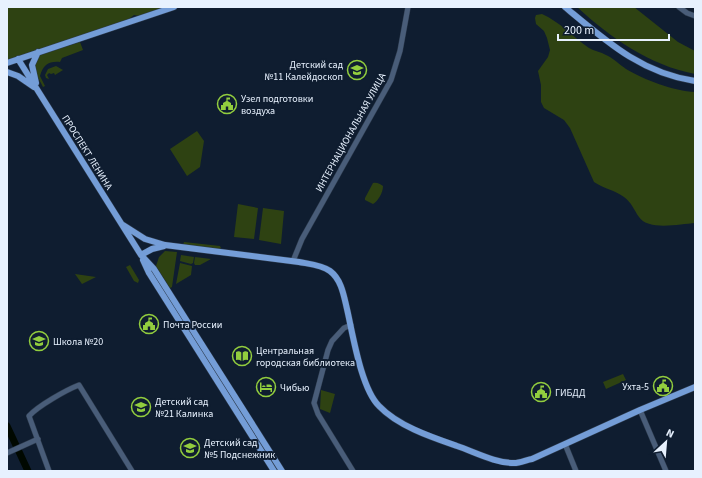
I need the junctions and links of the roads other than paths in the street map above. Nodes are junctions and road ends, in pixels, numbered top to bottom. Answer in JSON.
{"nodes":[{"id":1,"x":174,"y":7,"type":"edge"},
{"id":2,"x":408,"y":7,"type":"edge"},
{"id":3,"x":565,"y":7,"type":"edge"},
{"id":4,"x":679,"y":7,"type":"edge"},
{"id":5,"x":695,"y":16,"type":"edge"},
{"id":6,"x":38,"y":52,"type":"junction"},
{"id":7,"x":18,"y":59,"type":"junction"},
{"id":8,"x":7,"y":63,"type":"edge"},
{"id":9,"x":7,"y":72,"type":"edge"},
{"id":10,"x":695,"y":81,"type":"edge"},
{"id":11,"x":37,"y":89,"type":"junction"},
{"id":12,"x":123,"y":226,"type":"junction"},
{"id":13,"x":165,"y":245,"type":"junction"},
{"id":14,"x":141,"y":255,"type":"junction"},
{"id":15,"x":293,"y":261,"type":"junction"},
{"id":16,"x":351,"y":325,"type":"junction"},
{"id":17,"x":695,"y":387,"type":"edge"},
{"id":18,"x":640,"y":410,"type":"junction"},
{"id":19,"x":248,"y":424,"type":"junction"},
{"id":20,"x":38,"y":439,"type":"junction"},
{"id":21,"x":565,"y":444,"type":"junction"},
{"id":22,"x":8,"y":452,"type":"edge"},
{"id":23,"x":49,"y":471,"type":"edge"},
{"id":24,"x":132,"y":471,"type":"edge"},
{"id":25,"x":274,"y":471,"type":"edge"},
{"id":26,"x":282,"y":471,"type":"edge"},
{"id":27,"x":354,"y":471,"type":"edge"},
{"id":28,"x":576,"y":471,"type":"edge"},
{"id":29,"x":666,"y":471,"type":"edge"}],
"edges":[{"from":1,"to":6,"type":"main road"},
{"from":2,"to":15,"type":"street","name":"ИНТЕРНАЦИОНАЛЬНАЯ УЛИЦА"},
{"from":3,"to":10,"type":"main road"},
{"from":4,"to":5,"type":"street"},
{"from":6,"to":7,"type":"main road"},
{"from":6,"to":11,"type":"main road"},
{"from":7,"to":8,"type":"main road"},
{"from":7,"to":11,"type":"main road","name":"ПРОСПЕКТ ЛЕНИНА"},
{"from":9,"to":11,"type":"main road"},
{"from":11,"to":12,"type":"main road","name":"ПРОСПЕКТ ЛЕНИНА"},
{"from":12,"to":13,"type":"main road"},
{"from":12,"to":14,"type":"main road","name":"ПРОСПЕКТ ЛЕНИНА"},
{"from":13,"to":14,"type":"main road"},
{"from":13,"to":15,"type":"main road"},
{"from":14,"to":19,"type":"main road","name":"ПРОСПЕКТ ЛЕНИНА"},
{"from":15,"to":16,"type":"main road"},
{"from":16,"to":21,"type":"main road"},
{"from":16,"to":27,"type":"street"},
{"from":17,"to":18,"type":"main road"},
{"from":18,"to":21,"type":"main road"},
{"from":18,"to":29,"type":"street"},
{"from":19,"to":25,"type":"main road","name":"ПРОСПЕКТ ЛЕНИНА"},
{"from":19,"to":26,"type":"main road","name":"ПРОСПЕКТ ЛЕНИНА"},
{"from":20,"to":22,"type":"street"},
{"from":20,"to":23,"type":"street"},
{"from":20,"to":24,"type":"street"},
{"from":21,"to":28,"type":"street"}]}
